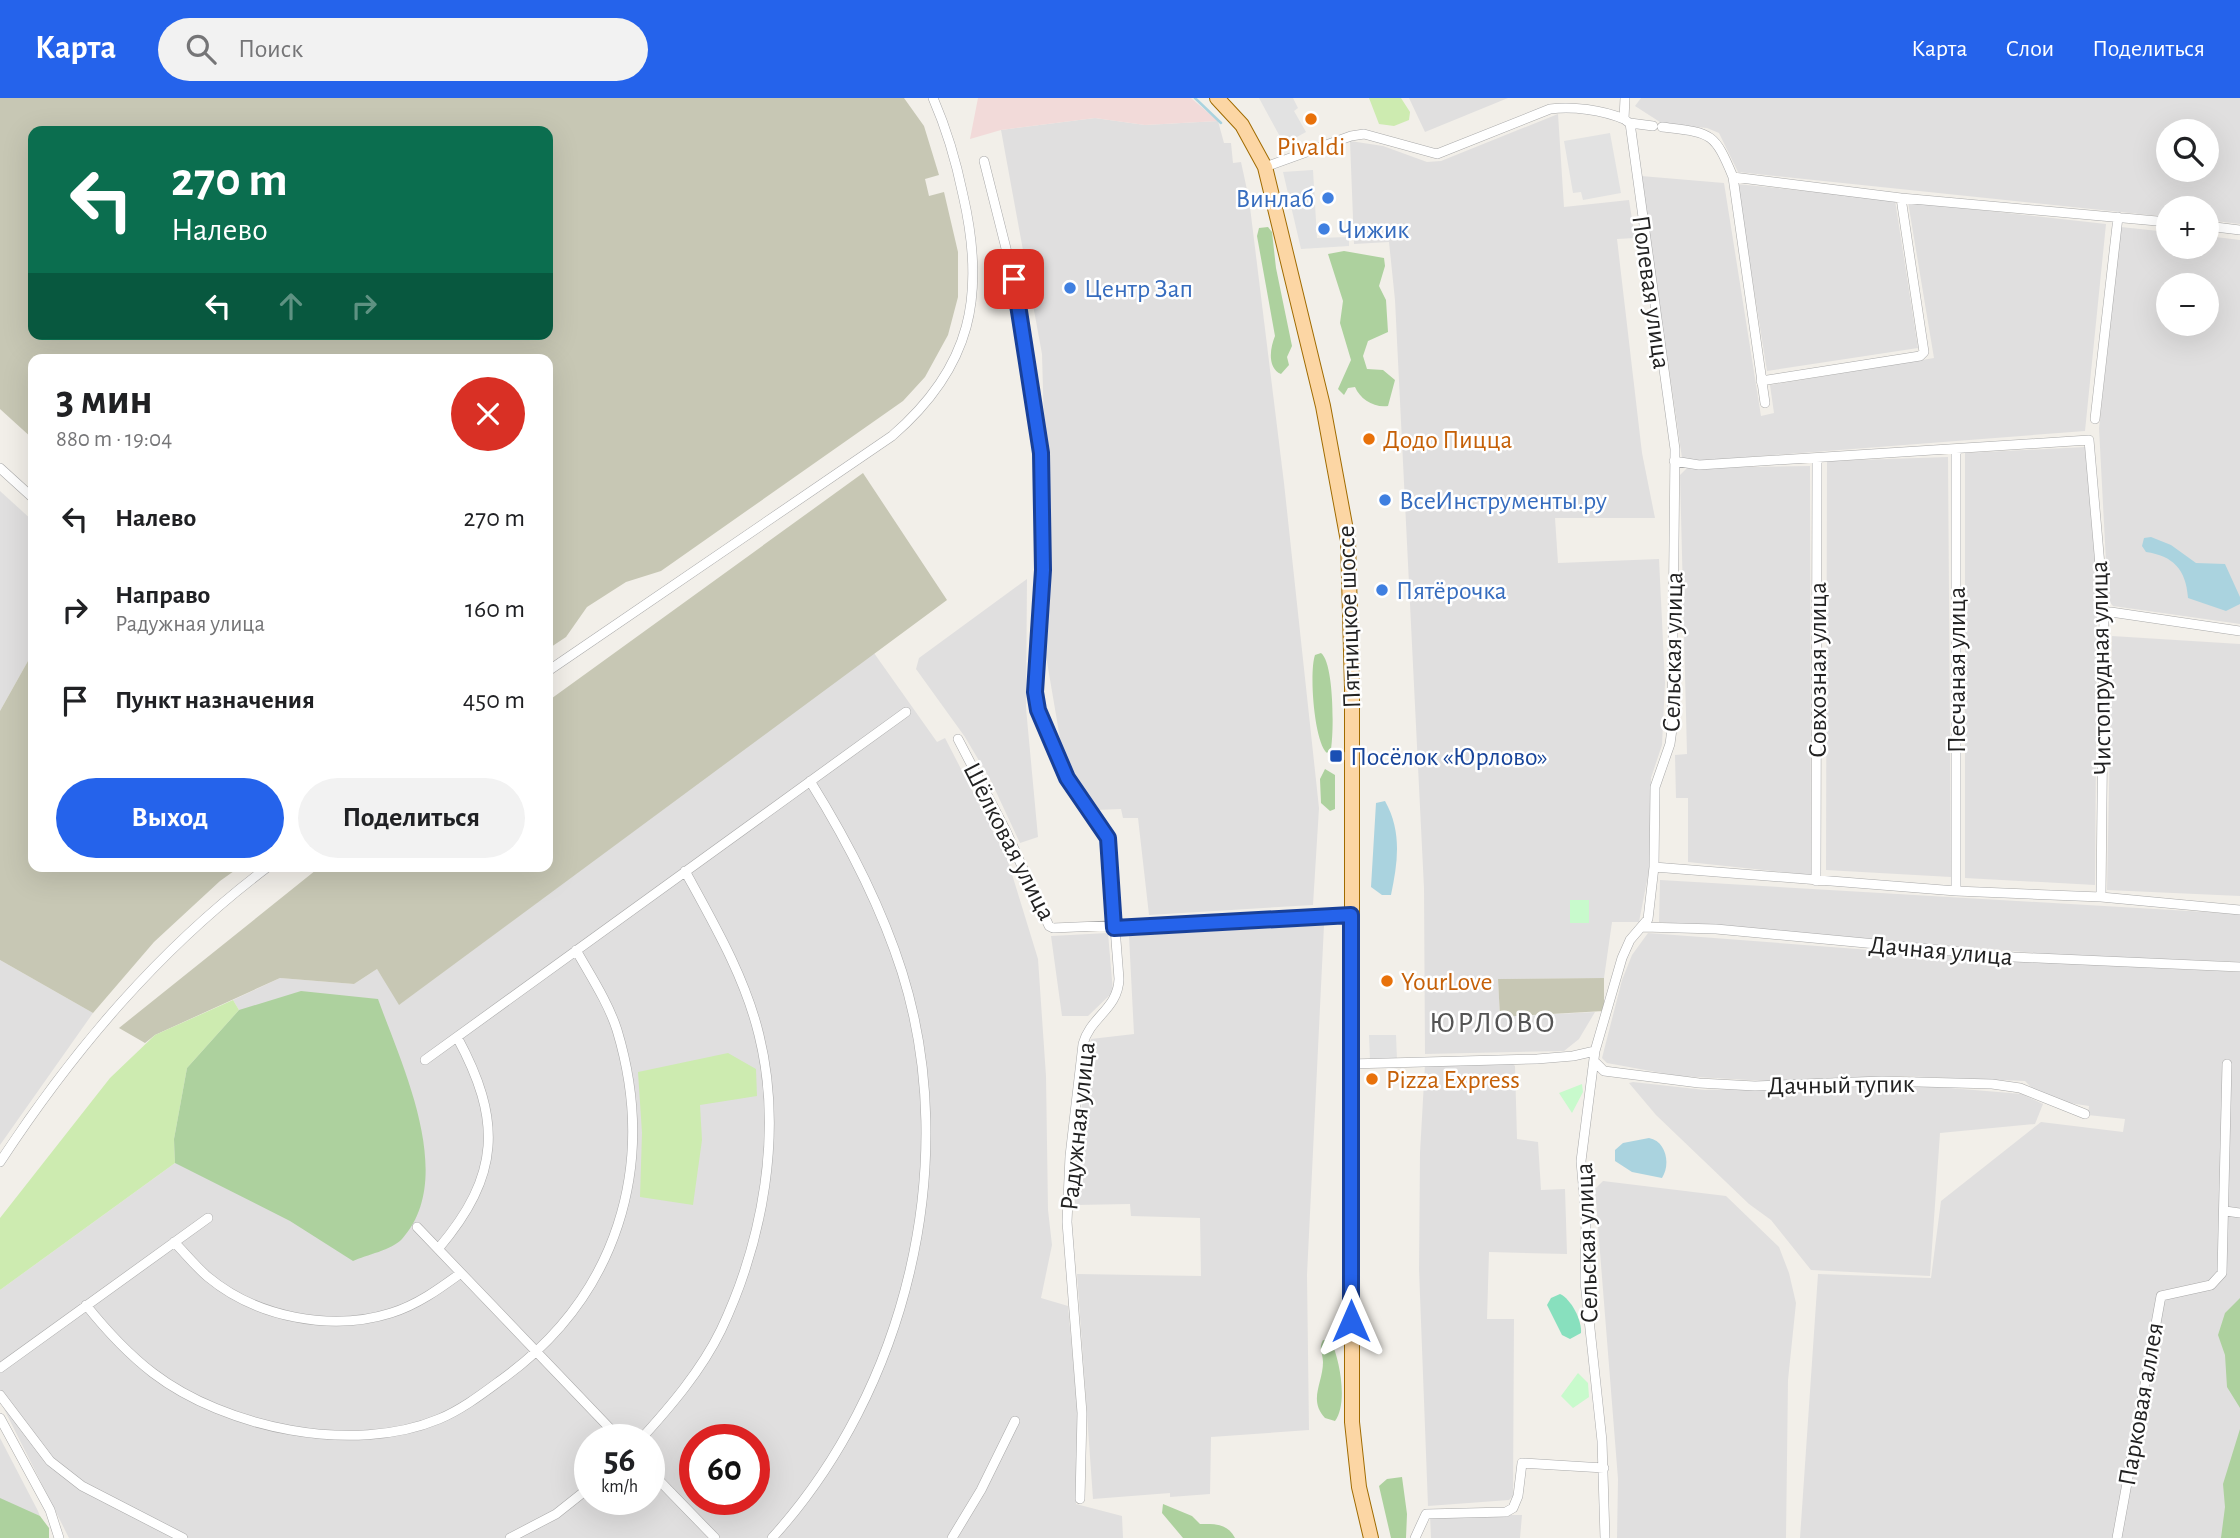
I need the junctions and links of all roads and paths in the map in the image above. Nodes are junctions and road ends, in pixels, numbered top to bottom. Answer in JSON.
{"nodes":[{"id":1,"x":933,"y":98,"type":"edge"},
{"id":2,"x":1217,"y":98,"type":"edge"},
{"id":3,"x":1625,"y":98,"type":"edge"},
{"id":4,"x":1627,"y":121,"type":"junction"},
{"id":5,"x":984,"y":161,"type":"dead end"},
{"id":6,"x":1265,"y":167,"type":"junction"},
{"id":7,"x":1733,"y":177,"type":"junction"},
{"id":8,"x":1901,"y":198,"type":"junction"},
{"id":9,"x":2118,"y":216,"type":"junction"},
{"id":10,"x":2156,"y":221,"type":"edge"},
{"id":11,"x":2219,"y":227,"type":"edge"},
{"id":12,"x":2240,"y":230,"type":"edge"},
{"id":13,"x":1761,"y":381,"type":"junction"},
{"id":14,"x":1765,"y":403,"type":"dead end"},
{"id":15,"x":2095,"y":419,"type":"dead end"},
{"id":16,"x":1956,"y":449,"type":"junction"},
{"id":17,"x":1817,"y":459,"type":"junction"},
{"id":18,"x":1674,"y":461,"type":"junction"},
{"id":19,"x":0,"y":468,"type":"edge"},
{"id":20,"x":28,"y":493,"type":"edge"},
{"id":21,"x":2104,"y":611,"type":"junction"},
{"id":22,"x":2240,"y":631,"type":"edge"},
{"id":23,"x":553,"y":668,"type":"edge"},
{"id":24,"x":906,"y":712,"type":"dead end"},
{"id":25,"x":958,"y":739,"type":"dead end"},
{"id":26,"x":810,"y":781,"type":"junction"},
{"id":27,"x":1654,"y":867,"type":"junction"},
{"id":28,"x":262,"y":872,"type":"edge"},
{"id":29,"x":685,"y":872,"type":"junction"},
{"id":30,"x":1816,"y":881,"type":"junction"},
{"id":31,"x":1956,"y":891,"type":"junction"},
{"id":32,"x":2101,"y":897,"type":"junction"},
{"id":33,"x":2240,"y":910,"type":"edge"},
{"id":34,"x":1351,"y":915,"type":"junction"},
{"id":35,"x":1643,"y":927,"type":"junction"},
{"id":36,"x":1114,"y":928,"type":"junction"},
{"id":37,"x":576,"y":950,"type":"junction"},
{"id":38,"x":2240,"y":967,"type":"edge"},
{"id":39,"x":457,"y":1037,"type":"junction"},
{"id":40,"x":1595,"y":1051,"type":"junction"},
{"id":41,"x":425,"y":1060,"type":"dead end"},
{"id":42,"x":1595,"y":1062,"type":"junction"},
{"id":43,"x":1350,"y":1064,"type":"junction"},
{"id":44,"x":2227,"y":1064,"type":"dead end"},
{"id":45,"x":2085,"y":1114,"type":"dead end"},
{"id":46,"x":2227,"y":1134,"type":"junction"},
{"id":47,"x":2240,"y":1135,"type":"edge"},
{"id":48,"x":0,"y":1162,"type":"edge"},
{"id":49,"x":2225,"y":1211,"type":"junction"},
{"id":50,"x":2240,"y":1213,"type":"edge"},
{"id":51,"x":208,"y":1218,"type":"dead end"},
{"id":52,"x":417,"y":1227,"type":"dead end"},
{"id":53,"x":174,"y":1242,"type":"junction"},
{"id":54,"x":438,"y":1249,"type":"junction"},
{"id":55,"x":461,"y":1273,"type":"junction"},
{"id":56,"x":86,"y":1306,"type":"junction"},
{"id":57,"x":537,"y":1353,"type":"junction"},
{"id":58,"x":0,"y":1368,"type":"edge"},
{"id":59,"x":0,"y":1395,"type":"edge"},
{"id":60,"x":0,"y":1418,"type":"edge"},
{"id":61,"x":1015,"y":1421,"type":"dead end"},
{"id":62,"x":606,"y":1424,"type":"edge"},
{"id":63,"x":653,"y":1424,"type":"edge"},
{"id":64,"x":1604,"y":1468,"type":"junction"},
{"id":65,"x":665,"y":1486,"type":"edge"},
{"id":66,"x":1080,"y":1499,"type":"dead end"},
{"id":67,"x":574,"y":1500,"type":"edge"},
{"id":68,"x":58,"y":1538,"type":"edge"},
{"id":69,"x":183,"y":1538,"type":"edge"},
{"id":70,"x":510,"y":1538,"type":"edge"},
{"id":71,"x":715,"y":1538,"type":"edge"},
{"id":72,"x":772,"y":1538,"type":"edge"},
{"id":73,"x":952,"y":1538,"type":"edge"},
{"id":74,"x":1371,"y":1538,"type":"edge"},
{"id":75,"x":1415,"y":1538,"type":"edge"},
{"id":76,"x":1605,"y":1538,"type":"edge"},
{"id":77,"x":2117,"y":1538,"type":"edge"}],
"edges":[{"from":1,"to":23,"type":"street"},
{"from":2,"to":6,"type":"main road","name":"Пятницкое шоссе"},
{"from":3,"to":4,"type":"street"},
{"from":4,"to":6,"type":"street"},
{"from":4,"to":7,"type":"street"},
{"from":4,"to":18,"type":"street","name":"Полевая улица"},
{"from":5,"to":36,"type":"street","name":"Радужная улица"},
{"from":6,"to":34,"type":"main road","name":"Пятницкое шоссе"},
{"from":7,"to":8,"type":"street"},
{"from":7,"to":13,"type":"street"},
{"from":8,"to":9,"type":"street"},
{"from":8,"to":13,"type":"street"},
{"from":9,"to":10,"type":"street"},
{"from":9,"to":15,"type":"street"},
{"from":11,"to":12,"type":"street"},
{"from":13,"to":14,"type":"street"},
{"from":16,"to":17,"type":"street"},
{"from":16,"to":21,"type":"street","name":"Чистопрудная улица"},
{"from":16,"to":31,"type":"street","name":"Песчаная улица"},
{"from":17,"to":18,"type":"street"},
{"from":17,"to":30,"type":"street","name":"Совхозная улица"},
{"from":18,"to":27,"type":"street","name":"Сельская улица"},
{"from":19,"to":20,"type":"street"},
{"from":21,"to":22,"type":"street"},
{"from":21,"to":32,"type":"street","name":"Чистопрудная улица"},
{"from":24,"to":26,"type":"street"},
{"from":25,"to":36,"type":"street","name":"Шёлковая улица"},
{"from":26,"to":29,"type":"street"},
{"from":26,"to":72,"type":"street"},
{"from":27,"to":30,"type":"street"},
{"from":27,"to":35,"type":"street","name":"Сельская улица"},
{"from":28,"to":48,"type":"street"},
{"from":29,"to":37,"type":"street"},
{"from":29,"to":63,"type":"street"},
{"from":30,"to":31,"type":"street"},
{"from":31,"to":32,"type":"street"},
{"from":32,"to":33,"type":"street"},
{"from":34,"to":36,"type":"street"},
{"from":34,"to":43,"type":"main road","name":"Пятницкое шоссе"},
{"from":35,"to":38,"type":"street","name":"Дачная улица"},
{"from":35,"to":40,"type":"street","name":"Сельская улица"},
{"from":36,"to":66,"type":"street","name":"Радужная улица"},
{"from":37,"to":39,"type":"street"},
{"from":37,"to":57,"type":"street"},
{"from":39,"to":41,"type":"street"},
{"from":39,"to":54,"type":"street"},
{"from":40,"to":42,"type":"street","name":"Сельская улица"},
{"from":40,"to":43,"type":"street"},
{"from":42,"to":45,"type":"street","name":"Дачный тупик"},
{"from":42,"to":64,"type":"street","name":"Сельская улица"},
{"from":43,"to":74,"type":"main road","name":"Пятницкое шоссе"},
{"from":44,"to":46,"type":"street","name":"Парковая аллея"},
{"from":46,"to":47,"type":"street"},
{"from":46,"to":49,"type":"street","name":"Парковая аллея"},
{"from":49,"to":50,"type":"street"},
{"from":49,"to":77,"type":"street","name":"Парковая аллея"},
{"from":51,"to":53,"type":"street"},
{"from":52,"to":54,"type":"street"},
{"from":53,"to":55,"type":"street"},
{"from":53,"to":56,"type":"street"},
{"from":54,"to":55,"type":"street"},
{"from":55,"to":57,"type":"street"},
{"from":56,"to":57,"type":"street"},
{"from":56,"to":58,"type":"street"},
{"from":57,"to":62,"type":"street"},
{"from":59,"to":69,"type":"street"},
{"from":60,"to":68,"type":"street"},
{"from":61,"to":73,"type":"street"},
{"from":64,"to":75,"type":"street"},
{"from":64,"to":76,"type":"street","name":"Сельская улица"},
{"from":65,"to":71,"type":"street"},
{"from":67,"to":70,"type":"street"}]}
